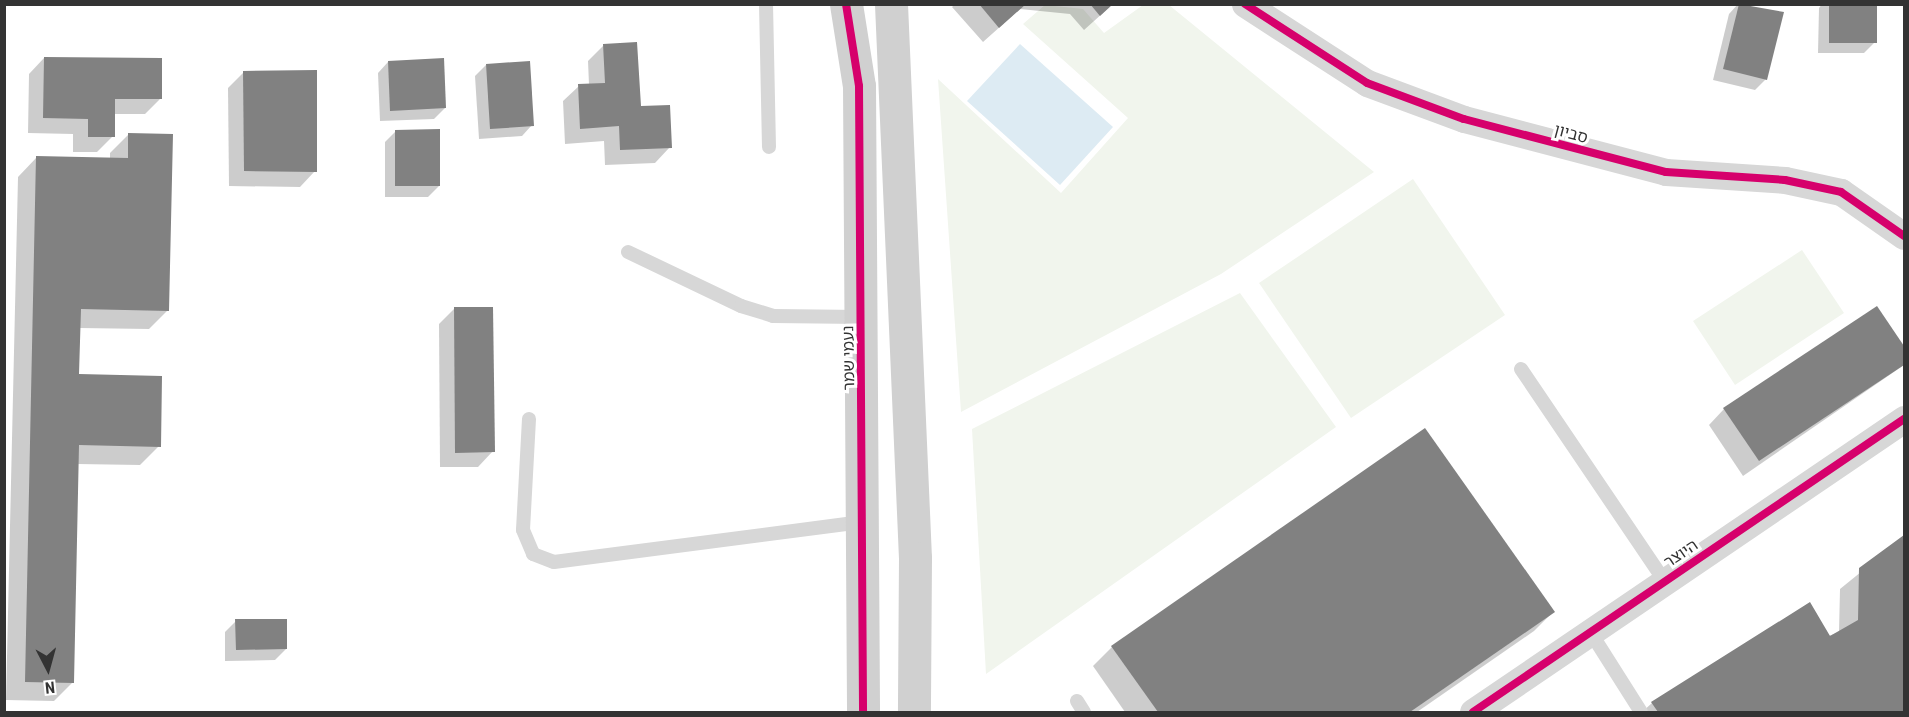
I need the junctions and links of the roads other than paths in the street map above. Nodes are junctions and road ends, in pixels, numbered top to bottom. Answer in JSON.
{"nodes":[{"id":1,"x":766,"y":4,"type":"edge"},
{"id":2,"x":846,"y":4,"type":"edge"},
{"id":3,"x":891,"y":4,"type":"edge"},
{"id":4,"x":1245,"y":4,"type":"edge"},
{"id":5,"x":769,"y":147,"type":"dead end"},
{"id":6,"x":1905,"y":236,"type":"edge"},
{"id":7,"x":628,"y":252,"type":"dead end"},
{"id":8,"x":862,"y":317,"type":"junction"},
{"id":9,"x":1521,"y":369,"type":"dead end"},
{"id":10,"x":529,"y":419,"type":"dead end"},
{"id":11,"x":1905,"y":419,"type":"edge"},
{"id":12,"x":864,"y":522,"type":"junction"},
{"id":13,"x":1665,"y":582,"type":"junction"},
{"id":14,"x":1591,"y":633,"type":"junction"},
{"id":15,"x":1484,"y":710,"type":"edge"},
{"id":16,"x":863,"y":712,"type":"edge"},
{"id":17,"x":914,"y":712,"type":"edge"},
{"id":18,"x":1641,"y":712,"type":"edge"}],
"edges":[{"from":1,"to":5,"type":"lane"},
{"from":2,"to":8,"type":"street","name":"נעמי שמר"},
{"from":3,"to":17,"type":"street"},
{"from":4,"to":6,"type":"street","name":"סביון"},
{"from":7,"to":8,"type":"lane"},
{"from":8,"to":12,"type":"street","name":"נעמי שמר"},
{"from":9,"to":13,"type":"lane"},
{"from":10,"to":12,"type":"lane"},
{"from":11,"to":13,"type":"street","name":"היוצר"},
{"from":12,"to":16,"type":"street","name":"נעמי שמר"},
{"from":13,"to":14,"type":"street","name":"היוצר"},
{"from":14,"to":15,"type":"street","name":"היוצר"},
{"from":14,"to":18,"type":"lane"}]}
